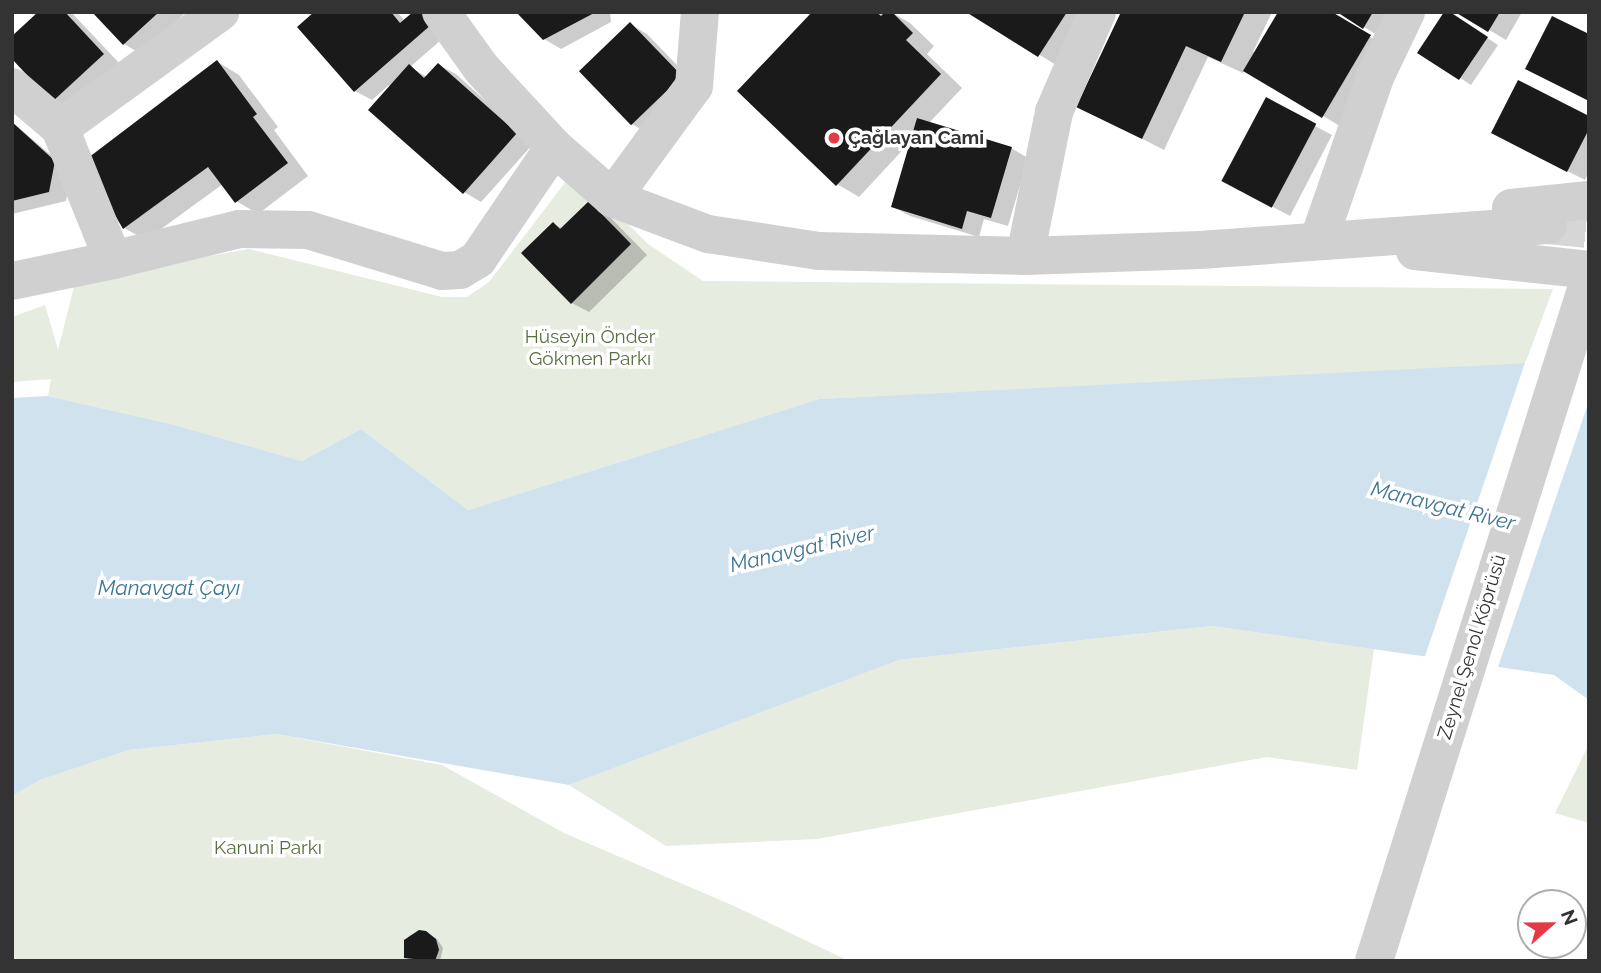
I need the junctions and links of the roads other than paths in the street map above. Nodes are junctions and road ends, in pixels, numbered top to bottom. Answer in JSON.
{"nodes":[{"id":1,"x":219,"y":12,"type":"edge"},
{"id":2,"x":440,"y":12,"type":"edge"},
{"id":3,"x":700,"y":12,"type":"edge"},
{"id":4,"x":1097,"y":12,"type":"edge"},
{"id":5,"x":1406,"y":12,"type":"edge"},
{"id":6,"x":12,"y":87,"type":"edge"},
{"id":7,"x":60,"y":128,"type":"junction"},
{"id":8,"x":554,"y":147,"type":"junction"},
{"id":9,"x":612,"y":198,"type":"junction"},
{"id":10,"x":1589,"y":200,"type":"edge"},
{"id":11,"x":1548,"y":225,"type":"tunnel mouth"},
{"id":12,"x":1320,"y":239,"type":"junction"},
{"id":13,"x":1025,"y":256,"type":"junction"},
{"id":14,"x":113,"y":260,"type":"junction"},
{"id":15,"x":12,"y":281,"type":"edge"},
{"id":16,"x":1587,"y":281,"type":"edge"},
{"id":17,"x":1374,"y":961,"type":"edge"}],
"edges":[{"from":1,"to":7,"type":"street"},
{"from":2,"to":8,"type":"street"},
{"from":3,"to":9,"type":"street"},
{"from":4,"to":13,"type":"street"},
{"from":5,"to":12,"type":"street"},
{"from":6,"to":7,"type":"street"},
{"from":7,"to":14,"type":"street"},
{"from":8,"to":9,"type":"street"},
{"from":8,"to":14,"type":"street"},
{"from":9,"to":13,"type":"street"},
{"from":10,"to":12,"type":"street"},
{"from":11,"to":12,"type":"street"},
{"from":12,"to":13,"type":"street"},
{"from":12,"to":16,"type":"street"},
{"from":14,"to":15,"type":"street"},
{"from":16,"to":17,"type":"street","name":"Zeynel Şenol Köprüsü"}]}
